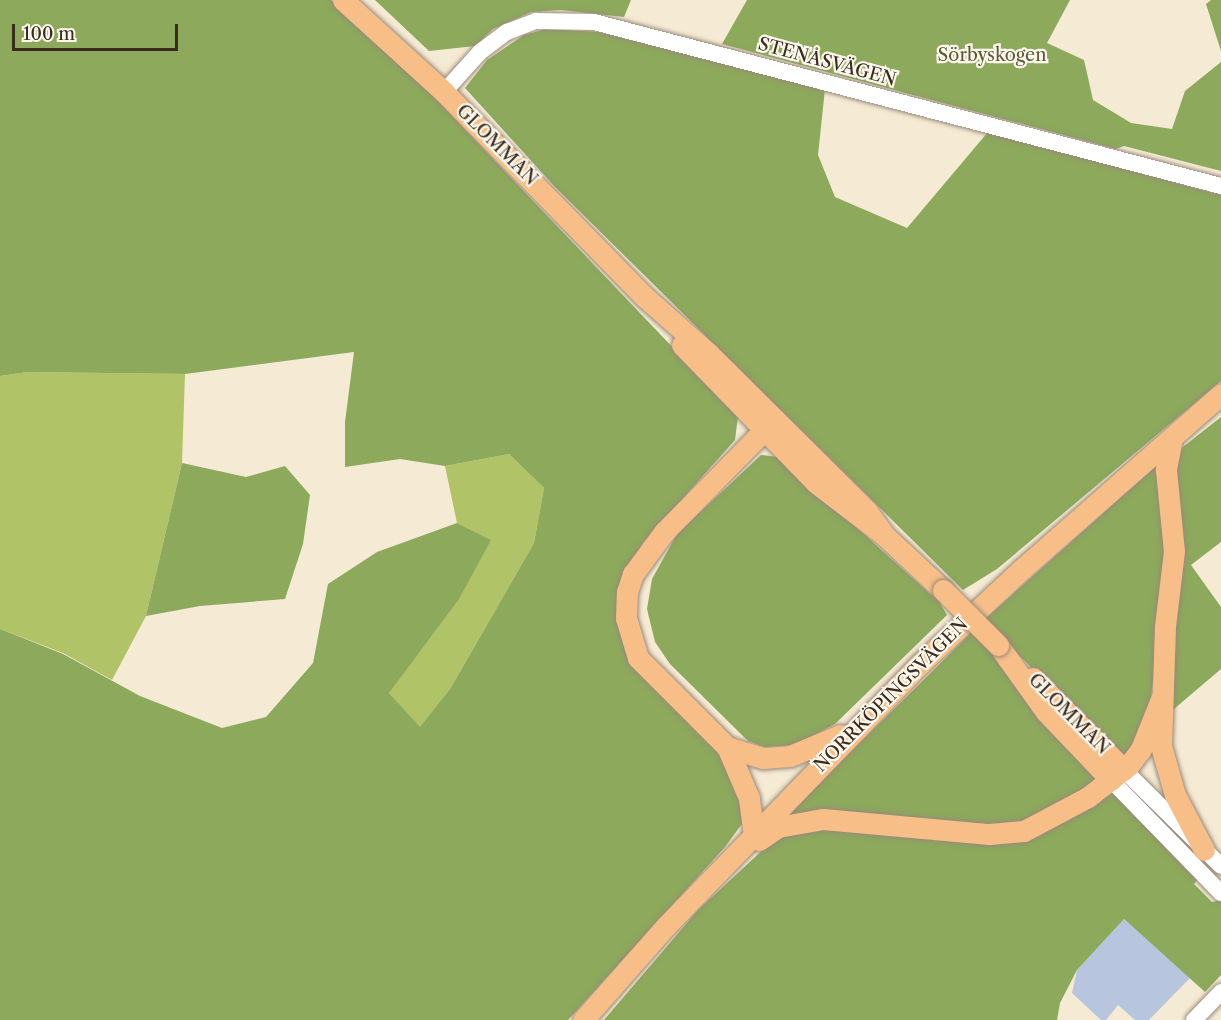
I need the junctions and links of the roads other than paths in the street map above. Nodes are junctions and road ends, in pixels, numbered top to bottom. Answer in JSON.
{"nodes":[{"id":1,"x":344,"y":0,"type":"edge"},
{"id":2,"x":444,"y":92,"type":"junction"},
{"id":3,"x":1221,"y":186,"type":"edge"},
{"id":4,"x":1221,"y":394,"type":"edge"},
{"id":5,"x":770,"y":425,"type":"junction"},
{"id":6,"x":1172,"y":438,"type":"junction"},
{"id":7,"x":1161,"y":699,"type":"junction"},
{"id":8,"x":859,"y":725,"type":"junction"},
{"id":9,"x":727,"y":747,"type":"junction"},
{"id":10,"x":1118,"y":775,"type":"junction"},
{"id":11,"x":754,"y":835,"type":"junction"},
{"id":12,"x":1204,"y":850,"type":"junction"},
{"id":13,"x":738,"y":854,"type":"junction"},
{"id":14,"x":1221,"y":866,"type":"edge"},
{"id":15,"x":1221,"y":893,"type":"edge"},
{"id":16,"x":1217,"y":1002,"type":"edge"},
{"id":17,"x":583,"y":1020,"type":"edge"},
{"id":18,"x":1194,"y":1020,"type":"edge"}],
"edges":[{"from":1,"to":2,"type":"main road","name":"GLOMMAN"},
{"from":2,"to":3,"type":"street","name":"STENÅSVÄGEN"},
{"from":2,"to":5,"type":"main road","name":"GLOMMAN"},
{"from":4,"to":6,"type":"main road","name":"NORRKÖPINGSVÄGEN"},
{"from":5,"to":9,"type":"main road"},
{"from":5,"to":10,"type":"main road","name":"GLOMMAN","bridge":true},
{"from":6,"to":7,"type":"main road"},
{"from":6,"to":8,"type":"main road","name":"NORRKÖPINGSVÄGEN"},
{"from":7,"to":10,"type":"main road"},
{"from":7,"to":12,"type":"main road"},
{"from":8,"to":9,"type":"main road"},
{"from":8,"to":11,"type":"main road","name":"NORRKÖPINGSVÄGEN"},
{"from":9,"to":11,"type":"main road"},
{"from":10,"to":12,"type":"street"},
{"from":10,"to":13,"type":"main road"},
{"from":10,"to":15,"type":"street"},
{"from":11,"to":13,"type":"main road","name":"NORRKÖPINGSVÄGEN"},
{"from":12,"to":14,"type":"street"},
{"from":13,"to":17,"type":"main road","name":"NORRKÖPINGSVÄGEN"},
{"from":16,"to":18,"type":"street"}]}
